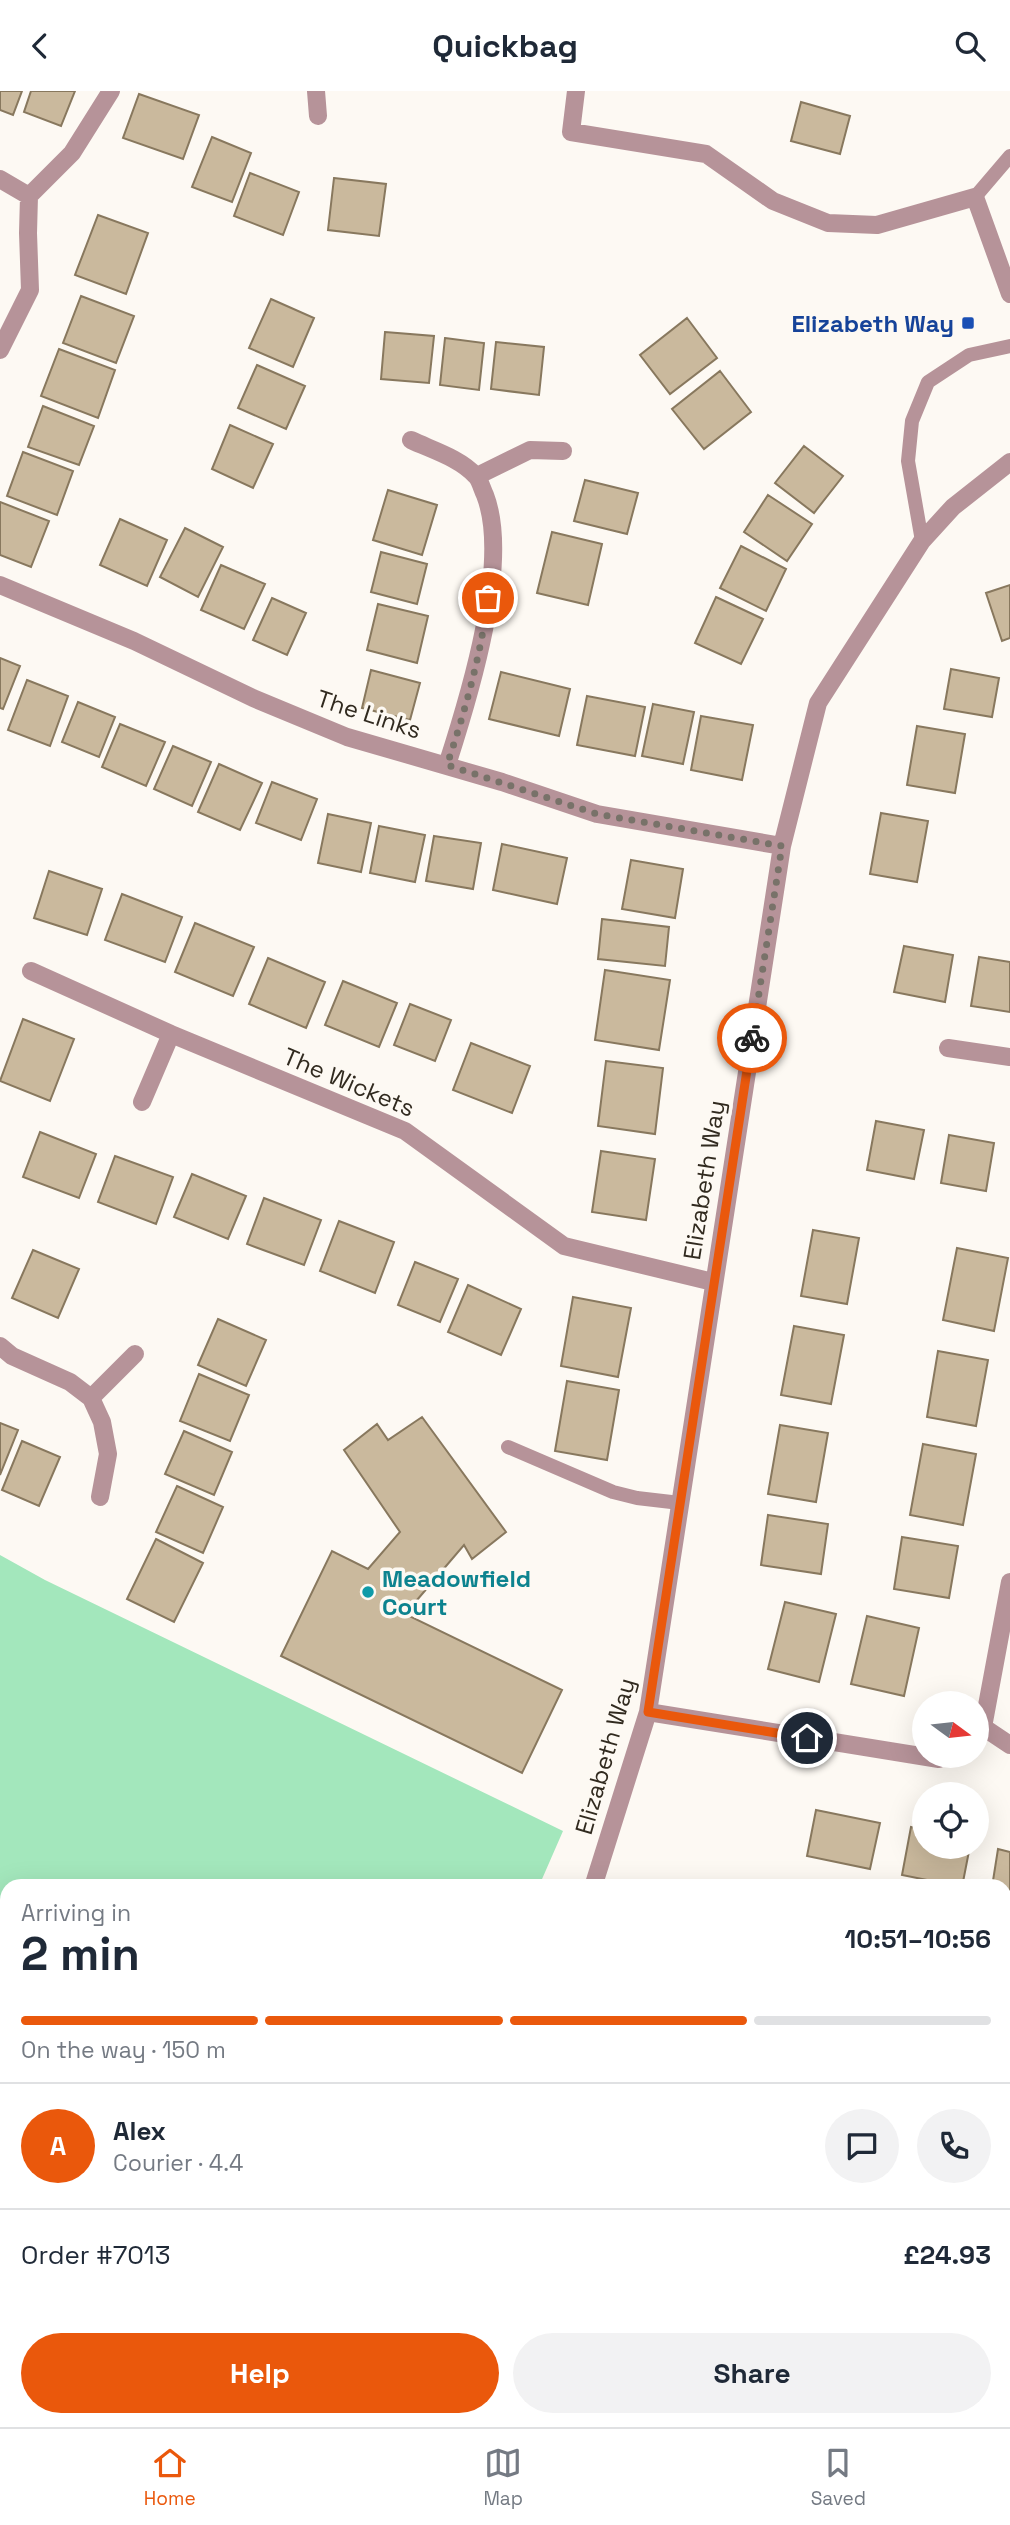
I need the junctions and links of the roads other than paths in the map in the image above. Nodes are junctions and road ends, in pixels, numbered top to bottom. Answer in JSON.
{"nodes":[{"id":1,"x":111,"y":91,"type":"edge"},
{"id":2,"x":316,"y":91,"type":"edge"},
{"id":3,"x":576,"y":91,"type":"edge"},
{"id":4,"x":318,"y":116,"type":"dead end"},
{"id":5,"x":1010,"y":156,"type":"edge"},
{"id":6,"x":0,"y":179,"type":"edge"},
{"id":7,"x":29,"y":196,"type":"junction"},
{"id":8,"x":975,"y":197,"type":"junction"},
{"id":9,"x":1010,"y":294,"type":"edge"},
{"id":10,"x":1010,"y":346,"type":"edge"},
{"id":11,"x":0,"y":350,"type":"edge"},
{"id":12,"x":411,"y":440,"type":"dead end"},
{"id":13,"x":563,"y":451,"type":"dead end"},
{"id":14,"x":1010,"y":462,"type":"edge"},
{"id":15,"x":477,"y":476,"type":"junction"},
{"id":16,"x":922,"y":541,"type":"junction"},
{"id":17,"x":0,"y":585,"type":"edge"},
{"id":18,"x":447,"y":765,"type":"junction"},
{"id":19,"x":782,"y":846,"type":"junction"},
{"id":20,"x":31,"y":971,"type":"dead end"},
{"id":21,"x":171,"y":1034,"type":"junction"},
{"id":22,"x":948,"y":1048,"type":"dead end"},
{"id":23,"x":1010,"y":1057,"type":"edge"},
{"id":24,"x":142,"y":1102,"type":"dead end"},
{"id":25,"x":713,"y":1282,"type":"junction"},
{"id":26,"x":0,"y":1346,"type":"edge"},
{"id":27,"x":135,"y":1354,"type":"dead end"},
{"id":28,"x":91,"y":1398,"type":"junction"},
{"id":29,"x":508,"y":1447,"type":"dead end"},
{"id":30,"x":100,"y":1497,"type":"dead end"},
{"id":31,"x":680,"y":1503,"type":"junction"},
{"id":32,"x":1010,"y":1582,"type":"edge"},
{"id":33,"x":988,"y":1691,"type":"edge"},
{"id":34,"x":648,"y":1712,"type":"junction"},
{"id":35,"x":989,"y":1734,"type":"edge"},
{"id":36,"x":1010,"y":1745,"type":"edge"},
{"id":37,"x":912,"y":1755,"type":"edge"},
{"id":38,"x":596,"y":1879,"type":"edge"}],
"edges":[{"from":1,"to":7,"type":"street"},
{"from":2,"to":4,"type":"street"},
{"from":3,"to":8,"type":"street"},
{"from":5,"to":8,"type":"lane"},
{"from":6,"to":7,"type":"street"},
{"from":7,"to":11,"type":"street"},
{"from":8,"to":9,"type":"street"},
{"from":10,"to":16,"type":"lane"},
{"from":12,"to":15,"type":"street"},
{"from":13,"to":15,"type":"street"},
{"from":14,"to":16,"type":"street","name":"Elizabeth Way"},
{"from":15,"to":18,"type":"street"},
{"from":16,"to":19,"type":"street","name":"Elizabeth Way"},
{"from":17,"to":18,"type":"street","name":"The Links"},
{"from":18,"to":19,"type":"street","name":"The Links"},
{"from":19,"to":25,"type":"street","name":"Elizabeth Way"},
{"from":20,"to":21,"type":"street","name":"The Wickets"},
{"from":21,"to":24,"type":"street"},
{"from":21,"to":25,"type":"street","name":"The Wickets"},
{"from":22,"to":23,"type":"street"},
{"from":25,"to":31,"type":"street","name":"Elizabeth Way"},
{"from":26,"to":28,"type":"street"},
{"from":27,"to":28,"type":"street"},
{"from":28,"to":30,"type":"street"},
{"from":29,"to":31,"type":"lane"},
{"from":31,"to":34,"type":"street","name":"Elizabeth Way"},
{"from":32,"to":33,"type":"street"},
{"from":34,"to":37,"type":"street"},
{"from":34,"to":38,"type":"street","name":"Elizabeth Way"},
{"from":35,"to":36,"type":"street"}]}
